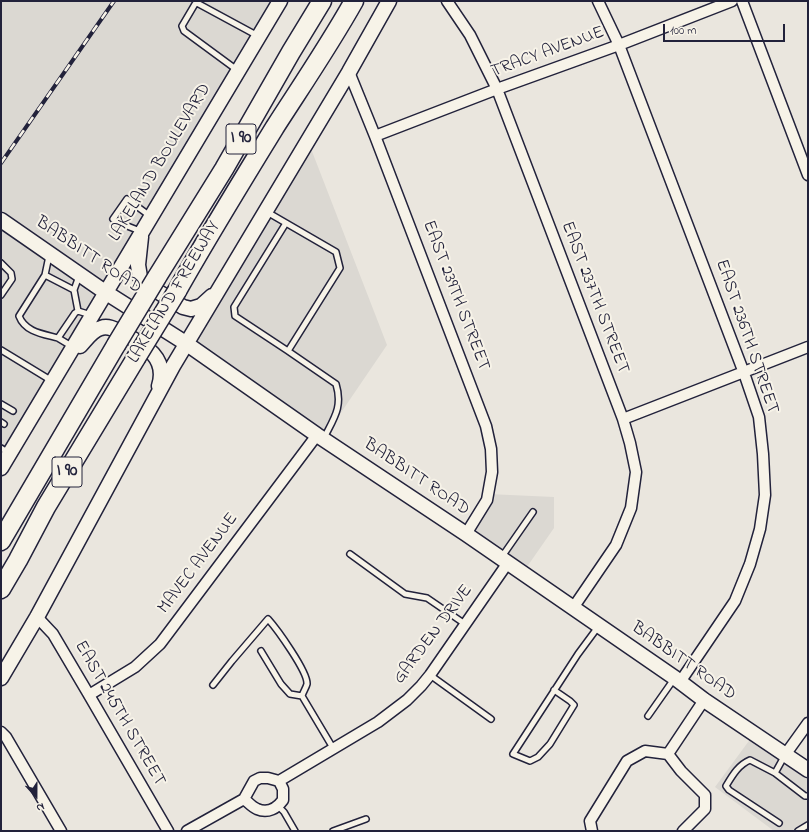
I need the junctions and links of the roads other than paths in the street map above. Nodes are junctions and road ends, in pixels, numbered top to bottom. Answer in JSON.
{"nodes":[{"id":1,"x":280,"y":1,"type":"edge"},
{"id":2,"x":322,"y":1,"type":"edge"},
{"id":3,"x":354,"y":1,"type":"edge"},
{"id":4,"x":358,"y":1,"type":"edge"},
{"id":5,"x":389,"y":1,"type":"edge"},
{"id":6,"x":448,"y":1,"type":"edge"},
{"id":7,"x":598,"y":1,"type":"edge"},
{"id":8,"x":732,"y":1,"type":"edge"},
{"id":9,"x":742,"y":1,"type":"edge"},
{"id":10,"x":341,"y":25,"type":"junction"},
{"id":11,"x":259,"y":36,"type":"junction"},
{"id":12,"x":618,"y":45,"type":"junction"},
{"id":13,"x":238,"y":70,"type":"junction"},
{"id":14,"x":349,"y":72,"type":"junction"},
{"id":15,"x":497,"y":89,"type":"junction"},
{"id":16,"x":375,"y":136,"type":"junction"},
{"id":17,"x":808,"y":175,"type":"edge"},
{"id":18,"x":266,"y":212,"type":"junction"},
{"id":19,"x":151,"y":217,"type":"junction"},
{"id":20,"x":1,"y":220,"type":"edge"},
{"id":21,"x":286,"y":223,"type":"junction"},
{"id":22,"x":142,"y":232,"type":"junction"},
{"id":23,"x":50,"y":254,"type":"junction"},
{"id":24,"x":1,"y":264,"type":"edge"},
{"id":25,"x":80,"y":274,"type":"junction"},
{"id":26,"x":45,"y":275,"type":"junction"},
{"id":27,"x":221,"y":287,"type":"junction"},
{"id":28,"x":74,"y":290,"type":"junction"},
{"id":29,"x":105,"y":292,"type":"junction"},
{"id":30,"x":1,"y":295,"type":"edge"},
{"id":31,"x":78,"y":312,"type":"junction"},
{"id":32,"x":92,"y":315,"type":"junction"},
{"id":33,"x":58,"y":338,"type":"junction"},
{"id":34,"x":187,"y":344,"type":"junction"},
{"id":35,"x":73,"y":347,"type":"junction"},
{"id":36,"x":808,"y":347,"type":"edge"},
{"id":37,"x":1,"y":350,"type":"edge"},
{"id":38,"x":288,"y":351,"type":"junction"},
{"id":39,"x":64,"y":363,"type":"junction"},
{"id":40,"x":744,"y":373,"type":"junction"},
{"id":41,"x":53,"y":382,"type":"junction"},
{"id":42,"x":154,"y":402,"type":"junction"},
{"id":43,"x":1,"y":404,"type":"edge"},
{"id":44,"x":13,"y":412,"type":"dead end"},
{"id":45,"x":622,"y":419,"type":"junction"},
{"id":46,"x":320,"y":437,"type":"junction"},
{"id":47,"x":5,"y":450,"type":"edge"},
{"id":48,"x":1,"y":468,"type":"edge"},
{"id":49,"x":534,"y":512,"type":"dead end"},
{"id":50,"x":466,"y":534,"type":"junction"},
{"id":51,"x":1,"y":541,"type":"edge"},
{"id":52,"x":350,"y":554,"type":"dead end"},
{"id":53,"x":18,"y":560,"type":"junction"},
{"id":54,"x":504,"y":561,"type":"junction"},
{"id":55,"x":1,"y":589,"type":"edge"},
{"id":56,"x":1,"y":604,"type":"edge"},
{"id":57,"x":573,"y":608,"type":"junction"},
{"id":58,"x":37,"y":617,"type":"junction"},
{"id":59,"x":465,"y":624,"type":"junction"},
{"id":60,"x":599,"y":626,"type":"junction"},
{"id":61,"x":261,"y":651,"type":"dead end"},
{"id":62,"x":430,"y":675,"type":"junction"},
{"id":63,"x":1,"y":678,"type":"edge"},
{"id":64,"x":677,"y":680,"type":"junction"},
{"id":65,"x":214,"y":685,"type":"dead end"},
{"id":66,"x":554,"y":690,"type":"junction"},
{"id":67,"x":89,"y":695,"type":"junction"},
{"id":68,"x":302,"y":696,"type":"junction"},
{"id":69,"x":704,"y":700,"type":"junction"},
{"id":70,"x":648,"y":716,"type":"dead end"},
{"id":71,"x":491,"y":719,"type":"dead end"},
{"id":72,"x":808,"y":723,"type":"edge"},
{"id":73,"x":1,"y":732,"type":"edge"},
{"id":74,"x":333,"y":748,"type":"junction"},
{"id":75,"x":668,"y":754,"type":"junction"},
{"id":76,"x":785,"y":755,"type":"junction"},
{"id":77,"x":808,"y":770,"type":"edge"},
{"id":78,"x":775,"y":773,"type":"junction"},
{"id":79,"x":278,"y":781,"type":"junction"},
{"id":80,"x":808,"y":796,"type":"edge"},
{"id":81,"x":244,"y":799,"type":"junction"},
{"id":82,"x":278,"y":806,"type":"junction"},
{"id":83,"x":366,"y":818,"type":"dead end"},
{"id":84,"x":779,"y":823,"type":"dead end"},
{"id":85,"x":808,"y":825,"type":"edge"},
{"id":86,"x":61,"y":831,"type":"edge"},
{"id":87,"x":168,"y":831,"type":"edge"},
{"id":88,"x":187,"y":831,"type":"edge"},
{"id":89,"x":295,"y":831,"type":"edge"},
{"id":90,"x":333,"y":831,"type":"edge"},
{"id":91,"x":592,"y":831,"type":"edge"},
{"id":92,"x":682,"y":831,"type":"edge"},
{"id":93,"x":798,"y":831,"type":"edge"}],
"edges":[{"from":1,"to":11,"type":"street","name":"LAKELAND BOULEVARD"},
{"from":2,"to":51,"type":"highway","name":"LAKELAND FREEWAY","number":"I 90","bridge":true},
{"from":3,"to":10,"type":"highway","name":"LAKELAND FREEWAY","number":"I 90"},
{"from":4,"to":10,"type":"highway"},
{"from":5,"to":14,"type":"street"},
{"from":6,"to":15,"type":"street","name":"EAST 237TH STREET"},
{"from":7,"to":12,"type":"street","name":"EAST 236TH STREET"},
{"from":8,"to":12,"type":"street","name":"TRACY AVENUE"},
{"from":9,"to":17,"type":"street"},
{"from":10,"to":53,"type":"highway","name":"LAKELAND FREEWAY","number":"I 90","bridge":true},
{"from":11,"to":13,"type":"street","name":"LAKELAND BOULEVARD"},
{"from":11,"to":13,"type":"lane"},
{"from":12,"to":15,"type":"street","name":"TRACY AVENUE"},
{"from":12,"to":40,"type":"street","name":"EAST 236TH STREET"},
{"from":13,"to":19,"type":"street","name":"LAKELAND BOULEVARD"},
{"from":14,"to":16,"type":"street","name":"EAST 239TH STREET"},
{"from":14,"to":18,"type":"street"},
{"from":15,"to":16,"type":"street","name":"TRACY AVENUE"},
{"from":15,"to":45,"type":"street","name":"EAST 237TH STREET"},
{"from":16,"to":50,"type":"street","name":"EAST 239TH STREET"},
{"from":18,"to":21,"type":"lane"},
{"from":18,"to":27,"type":"street"},
{"from":19,"to":22,"type":"street","name":"LAKELAND BOULEVARD"},
{"from":19,"to":22,"type":"lane"},
{"from":20,"to":23,"type":"street","name":"BABBITT ROAD"},
{"from":21,"to":38,"type":"lane"},
{"from":21,"to":38,"type":"lane"},
{"from":22,"to":27,"type":"street"},
{"from":22,"to":29,"type":"street","name":"LAKELAND BOULEVARD"},
{"from":23,"to":25,"type":"street","name":"BABBITT ROAD"},
{"from":23,"to":26,"type":"lane"},
{"from":24,"to":30,"type":"lane"},
{"from":25,"to":28,"type":"lane"},
{"from":25,"to":29,"type":"street","name":"BABBITT ROAD"},
{"from":26,"to":28,"type":"lane"},
{"from":26,"to":33,"type":"lane"},
{"from":27,"to":34,"type":"street"},
{"from":28,"to":31,"type":"lane"},
{"from":29,"to":32,"type":"street","name":"LAKELAND BOULEVARD"},
{"from":29,"to":34,"type":"street","name":"BABBITT ROAD"},
{"from":31,"to":32,"type":"lane"},
{"from":31,"to":33,"type":"lane"},
{"from":32,"to":35,"type":"street","name":"LAKELAND BOULEVARD"},
{"from":33,"to":35,"type":"lane"},
{"from":34,"to":42,"type":"street"},
{"from":34,"to":46,"type":"street","name":"BABBITT ROAD"},
{"from":35,"to":39,"type":"street","name":"LAKELAND BOULEVARD"},
{"from":36,"to":40,"type":"street"},
{"from":37,"to":41,"type":"lane"},
{"from":38,"to":46,"type":"lane"},
{"from":39,"to":41,"type":"street","name":"LAKELAND BOULEVARD"},
{"from":39,"to":42,"type":"street"},
{"from":40,"to":45,"type":"street"},
{"from":40,"to":64,"type":"street","name":"EAST 236TH STREET"},
{"from":41,"to":47,"type":"street","name":"LAKELAND BOULEVARD"},
{"from":42,"to":58,"type":"street"},
{"from":43,"to":44,"type":"lane"},
{"from":45,"to":57,"type":"street","name":"EAST 237TH STREET"},
{"from":46,"to":50,"type":"street","name":"BABBITT ROAD"},
{"from":46,"to":67,"type":"street","name":"MAVEC AVENUE"},
{"from":47,"to":48,"type":"street","name":"LAKELAND BOULEVARD"},
{"from":49,"to":54,"type":"lane"},
{"from":50,"to":54,"type":"street","name":"BABBITT ROAD"},
{"from":52,"to":59,"type":"lane"},
{"from":53,"to":55,"type":"highway","name":"LAKELAND FREEWAY","number":"I 90"},
{"from":53,"to":56,"type":"highway"},
{"from":54,"to":57,"type":"street","name":"BABBITT ROAD"},
{"from":54,"to":59,"type":"street","name":"GARDEN DRIVE"},
{"from":57,"to":60,"type":"street","name":"BABBITT ROAD"},
{"from":58,"to":63,"type":"street"},
{"from":58,"to":67,"type":"street","name":"EAST 245TH STREET"},
{"from":59,"to":62,"type":"street","name":"GARDEN DRIVE"},
{"from":60,"to":64,"type":"street","name":"BABBITT ROAD"},
{"from":60,"to":66,"type":"lane"},
{"from":61,"to":68,"type":"lane"},
{"from":62,"to":71,"type":"lane"},
{"from":62,"to":74,"type":"street","name":"GARDEN DRIVE"},
{"from":64,"to":69,"type":"street","name":"BABBITT ROAD"},
{"from":64,"to":70,"type":"lane"},
{"from":65,"to":68,"type":"lane"},
{"from":66,"to":66,"type":"lane"},
{"from":67,"to":87,"type":"street","name":"EAST 245TH STREET"},
{"from":68,"to":74,"type":"lane"},
{"from":69,"to":75,"type":"street"},
{"from":69,"to":76,"type":"street","name":"BABBITT ROAD"},
{"from":72,"to":76,"type":"street"},
{"from":73,"to":86,"type":"street"},
{"from":74,"to":79,"type":"street","name":"GARDEN DRIVE"},
{"from":75,"to":91,"type":"street"},
{"from":75,"to":92,"type":"street"},
{"from":76,"to":77,"type":"street","name":"BABBITT ROAD"},
{"from":76,"to":78,"type":"lane"},
{"from":78,"to":80,"type":"lane"},
{"from":78,"to":84,"type":"lane"},
{"from":79,"to":81,"type":"street"},
{"from":79,"to":82,"type":"street"},
{"from":81,"to":82,"type":"street"},
{"from":81,"to":88,"type":"street"},
{"from":82,"to":89,"type":"lane"},
{"from":83,"to":90,"type":"lane"},
{"from":85,"to":93,"type":"lane"}]}
